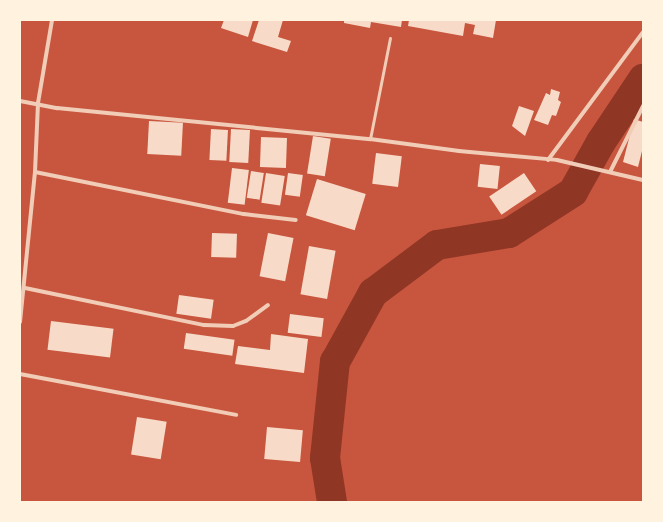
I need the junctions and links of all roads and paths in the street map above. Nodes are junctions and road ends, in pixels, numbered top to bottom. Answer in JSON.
{"nodes":[{"id":1,"x":52,"y":20,"type":"edge"},
{"id":2,"x":643,"y":32,"type":"edge"},
{"id":3,"x":390,"y":38,"type":"dead end"},
{"id":4,"x":20,"y":101,"type":"edge"},
{"id":5,"x":38,"y":104,"type":"junction"},
{"id":6,"x":643,"y":106,"type":"edge"},
{"id":7,"x":370,"y":139,"type":"junction"},
{"id":8,"x":548,"y":160,"type":"junction"},
{"id":9,"x":35,"y":172,"type":"junction"},
{"id":10,"x":610,"y":172,"type":"junction"},
{"id":11,"x":643,"y":180,"type":"edge"},
{"id":12,"x":296,"y":220,"type":"dead end"},
{"id":13,"x":25,"y":288,"type":"junction"},
{"id":14,"x":268,"y":305,"type":"dead end"},
{"id":15,"x":20,"y":322,"type":"edge"},
{"id":16,"x":20,"y":374,"type":"edge"},
{"id":17,"x":236,"y":415,"type":"dead end"}],
"edges":[{"from":1,"to":5,"type":"street"},
{"from":2,"to":8,"type":"street"},
{"from":3,"to":7,"type":"lane"},
{"from":4,"to":5,"type":"street"},
{"from":5,"to":7,"type":"street"},
{"from":5,"to":9,"type":"street"},
{"from":6,"to":10,"type":"street"},
{"from":7,"to":8,"type":"street"},
{"from":8,"to":10,"type":"street"},
{"from":9,"to":12,"type":"street"},
{"from":9,"to":13,"type":"street"},
{"from":10,"to":11,"type":"street"},
{"from":13,"to":14,"type":"street"},
{"from":13,"to":15,"type":"street"},
{"from":16,"to":17,"type":"street"}]}
